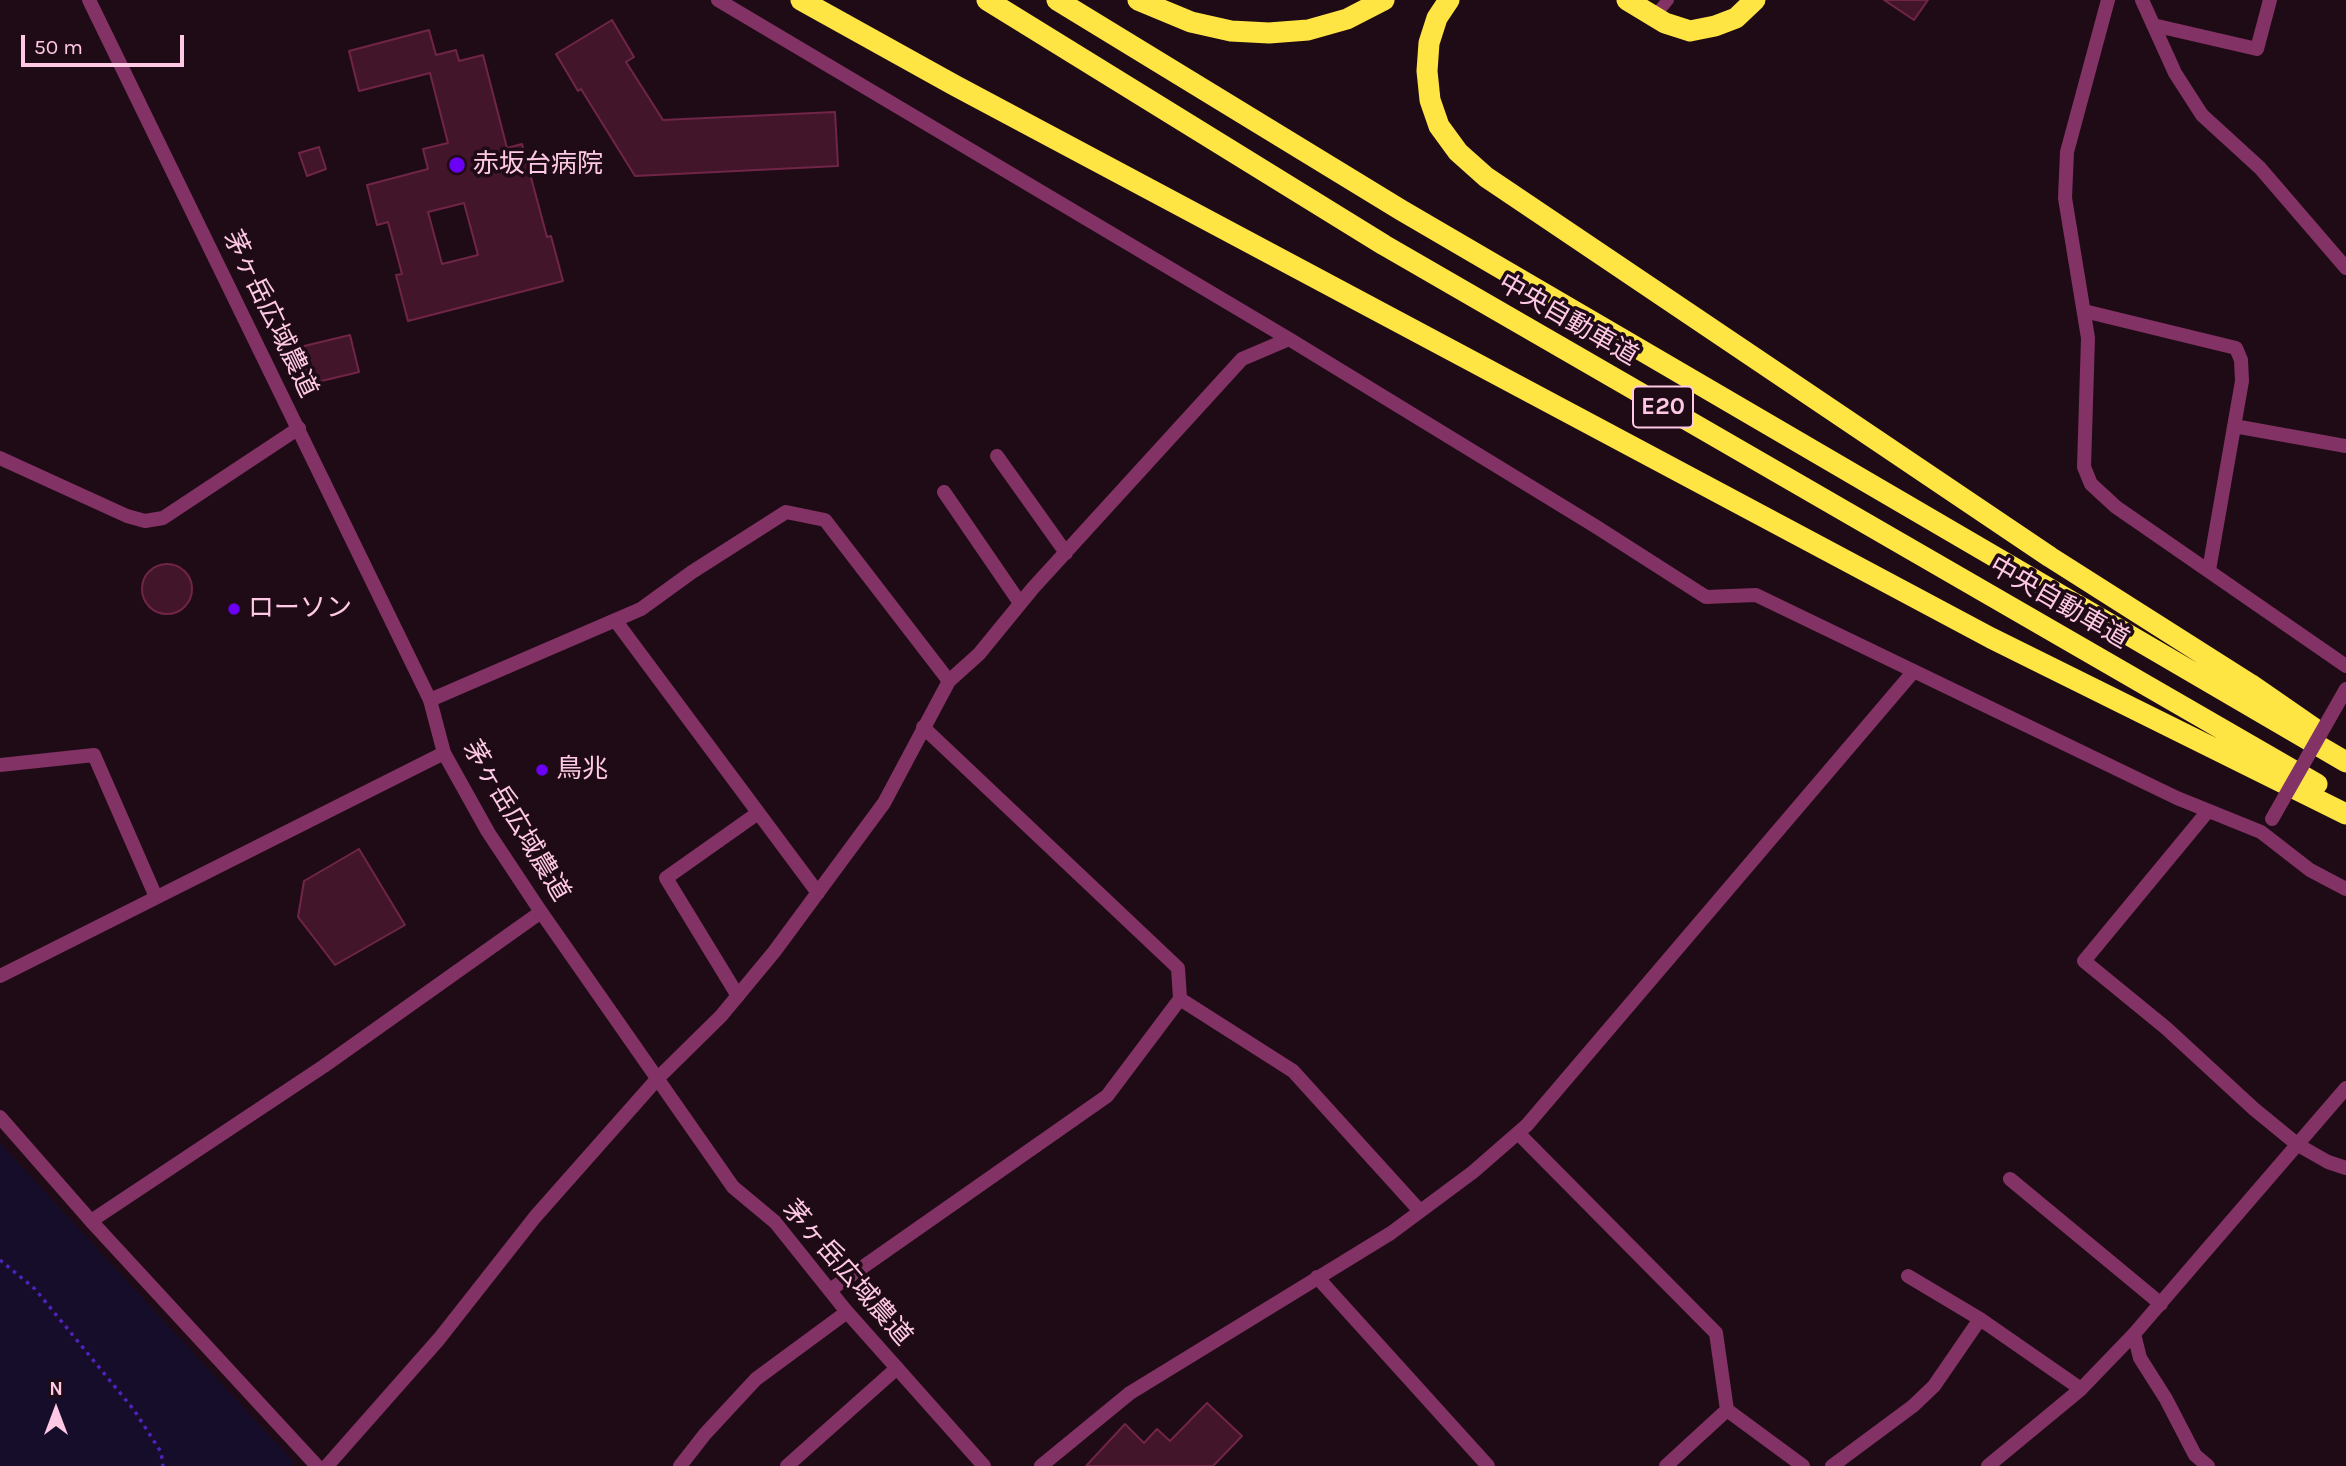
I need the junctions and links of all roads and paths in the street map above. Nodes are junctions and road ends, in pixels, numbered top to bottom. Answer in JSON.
{"nodes":[{"id":1,"x":89,"y":0,"type":"edge"},
{"id":2,"x":718,"y":0,"type":"edge"},
{"id":3,"x":800,"y":0,"type":"edge"},
{"id":4,"x":987,"y":0,"type":"edge"},
{"id":5,"x":1057,"y":0,"type":"edge"},
{"id":6,"x":1138,"y":0,"type":"edge"},
{"id":7,"x":1384,"y":0,"type":"edge"},
{"id":8,"x":1449,"y":0,"type":"edge"},
{"id":9,"x":1627,"y":0,"type":"edge"},
{"id":10,"x":1668,"y":0,"type":"edge"},
{"id":11,"x":1755,"y":0,"type":"edge"},
{"id":12,"x":2108,"y":0,"type":"edge"},
{"id":13,"x":2142,"y":0,"type":"edge"},
{"id":14,"x":2270,"y":0,"type":"edge"},
{"id":15,"x":1654,"y":17,"type":"junction"},
{"id":16,"x":2154,"y":24,"type":"junction"},
{"id":17,"x":2346,"y":268,"type":"edge"},
{"id":18,"x":2084,"y":311,"type":"junction"},
{"id":19,"x":1289,"y":339,"type":"junction"},
{"id":20,"x":2234,"y":426,"type":"junction"},
{"id":21,"x":299,"y":428,"type":"junction"},
{"id":22,"x":2346,"y":446,"type":"edge"},
{"id":23,"x":997,"y":456,"type":"dead end"},
{"id":24,"x":0,"y":458,"type":"edge"},
{"id":25,"x":944,"y":492,"type":"dead end"},
{"id":26,"x":1066,"y":552,"type":"junction"},
{"id":27,"x":2209,"y":570,"type":"junction"},
{"id":28,"x":1020,"y":603,"type":"junction"},
{"id":29,"x":615,"y":620,"type":"junction"},
{"id":30,"x":2346,"y":666,"type":"edge"},
{"id":31,"x":1914,"y":671,"type":"junction"},
{"id":32,"x":948,"y":681,"type":"junction"},
{"id":33,"x":2346,"y":689,"type":"edge"},
{"id":34,"x":430,"y":699,"type":"junction"},
{"id":35,"x":923,"y":727,"type":"junction"},
{"id":36,"x":2346,"y":751,"type":"edge"},
{"id":37,"x":444,"y":753,"type":"junction"},
{"id":38,"x":2346,"y":762,"type":"edge"},
{"id":39,"x":0,"y":765,"type":"edge"},
{"id":40,"x":2346,"y":800,"type":"edge"},
{"id":41,"x":2208,"y":811,"type":"junction"},
{"id":42,"x":758,"y":813,"type":"junction"},
{"id":43,"x":2346,"y":814,"type":"edge"},
{"id":44,"x":2261,"y":832,"type":"junction"},
{"id":45,"x":2346,"y":889,"type":"edge"},
{"id":46,"x":818,"y":893,"type":"junction"},
{"id":47,"x":156,"y":897,"type":"junction"},
{"id":48,"x":541,"y":912,"type":"junction"},
{"id":49,"x":0,"y":976,"type":"edge"},
{"id":50,"x":738,"y":996,"type":"junction"},
{"id":51,"x":1180,"y":999,"type":"junction"},
{"id":52,"x":658,"y":1078,"type":"junction"},
{"id":53,"x":2346,"y":1088,"type":"edge"},
{"id":54,"x":0,"y":1118,"type":"edge"},
{"id":55,"x":1518,"y":1133,"type":"junction"},
{"id":56,"x":2298,"y":1144,"type":"junction"},
{"id":57,"x":2346,"y":1168,"type":"edge"},
{"id":58,"x":2010,"y":1179,"type":"dead end"},
{"id":59,"x":1420,"y":1211,"type":"junction"},
{"id":60,"x":90,"y":1221,"type":"junction"},
{"id":61,"x":0,"y":1260,"type":"edge"},
{"id":62,"x":1908,"y":1276,"type":"dead end"},
{"id":63,"x":1317,"y":1277,"type":"junction"},
{"id":64,"x":830,"y":1290,"type":"junction"},
{"id":65,"x":2161,"y":1304,"type":"junction"},
{"id":66,"x":847,"y":1311,"type":"junction"},
{"id":67,"x":1980,"y":1319,"type":"junction"},
{"id":68,"x":2134,"y":1334,"type":"junction"},
{"id":69,"x":897,"y":1368,"type":"junction"},
{"id":70,"x":2081,"y":1389,"type":"junction"},
{"id":71,"x":1727,"y":1410,"type":"junction"},
{"id":72,"x":163,"y":1466,"type":"edge"},
{"id":73,"x":317,"y":1466,"type":"edge"},
{"id":74,"x":327,"y":1466,"type":"edge"},
{"id":75,"x":680,"y":1466,"type":"edge"},
{"id":76,"x":788,"y":1466,"type":"edge"},
{"id":77,"x":984,"y":1466,"type":"edge"},
{"id":78,"x":1041,"y":1466,"type":"edge"},
{"id":79,"x":1488,"y":1466,"type":"edge"},
{"id":80,"x":1666,"y":1466,"type":"edge"},
{"id":81,"x":1803,"y":1466,"type":"edge"},
{"id":82,"x":1832,"y":1466,"type":"edge"},
{"id":83,"x":1988,"y":1466,"type":"edge"},
{"id":84,"x":2208,"y":1466,"type":"edge"}],
"edges":[{"from":1,"to":21,"type":"street","name":"茅ヶ岳広域農道"},
{"from":2,"to":19,"type":"street"},
{"from":3,"to":43,"type":"highway"},
{"from":4,"to":40,"type":"highway","name":"中央自動車道","number":"E20"},
{"from":5,"to":38,"type":"highway","name":"中央自動車道","number":"E20"},
{"from":6,"to":7,"type":"highway"},
{"from":8,"to":36,"type":"highway"},
{"from":9,"to":15,"type":"highway"},
{"from":10,"to":15,"type":"lane"},
{"from":11,"to":15,"type":"highway"},
{"from":12,"to":18,"type":"street"},
{"from":13,"to":16,"type":"street"},
{"from":14,"to":16,"type":"street"},
{"from":16,"to":17,"type":"street"},
{"from":18,"to":20,"type":"street"},
{"from":18,"to":27,"type":"street"},
{"from":19,"to":26,"type":"street"},
{"from":19,"to":31,"type":"street"},
{"from":20,"to":22,"type":"street"},
{"from":20,"to":27,"type":"street"},
{"from":21,"to":24,"type":"street"},
{"from":21,"to":34,"type":"street","name":"茅ヶ岳広域農道"},
{"from":23,"to":26,"type":"street"},
{"from":25,"to":28,"type":"street"},
{"from":26,"to":28,"type":"street"},
{"from":27,"to":30,"type":"street"},
{"from":28,"to":32,"type":"street"},
{"from":29,"to":32,"type":"street"},
{"from":29,"to":34,"type":"street"},
{"from":29,"to":42,"type":"street"},
{"from":31,"to":41,"type":"street"},
{"from":31,"to":55,"type":"street"},
{"from":32,"to":35,"type":"street"},
{"from":33,"to":44,"type":"street","bridge":true},
{"from":34,"to":37,"type":"street","name":"茅ヶ岳広域農道"},
{"from":35,"to":46,"type":"street"},
{"from":35,"to":51,"type":"street"},
{"from":37,"to":47,"type":"street"},
{"from":37,"to":48,"type":"street","name":"茅ヶ岳広域農道"},
{"from":39,"to":47,"type":"street"},
{"from":41,"to":44,"type":"street"},
{"from":41,"to":56,"type":"street"},
{"from":42,"to":46,"type":"street"},
{"from":42,"to":50,"type":"street"},
{"from":44,"to":45,"type":"street"},
{"from":46,"to":50,"type":"street"},
{"from":47,"to":49,"type":"street"},
{"from":48,"to":52,"type":"street","name":"茅ヶ岳広域農道"},
{"from":48,"to":60,"type":"street"},
{"from":50,"to":52,"type":"street"},
{"from":51,"to":59,"type":"street"},
{"from":51,"to":64,"type":"street"},
{"from":52,"to":64,"type":"street","name":"茅ヶ岳広域農道"},
{"from":52,"to":74,"type":"street"},
{"from":53,"to":56,"type":"street"},
{"from":54,"to":60,"type":"street"},
{"from":55,"to":59,"type":"street"},
{"from":55,"to":71,"type":"street"},
{"from":56,"to":57,"type":"street"},
{"from":56,"to":65,"type":"street"},
{"from":58,"to":65,"type":"street"},
{"from":59,"to":63,"type":"street"},
{"from":60,"to":73,"type":"street"},
{"from":61,"to":72,"type":"path"},
{"from":62,"to":67,"type":"street"},
{"from":63,"to":78,"type":"street"},
{"from":63,"to":79,"type":"street"},
{"from":64,"to":66,"type":"street","name":"茅ヶ岳広域農道"},
{"from":65,"to":68,"type":"street"},
{"from":66,"to":69,"type":"street","name":"茅ヶ岳広域農道"},
{"from":66,"to":75,"type":"street"},
{"from":67,"to":70,"type":"street"},
{"from":67,"to":82,"type":"street"},
{"from":68,"to":70,"type":"street"},
{"from":68,"to":84,"type":"street"},
{"from":69,"to":76,"type":"street"},
{"from":69,"to":77,"type":"street","name":"茅ヶ岳広域農道"},
{"from":70,"to":83,"type":"street"},
{"from":71,"to":80,"type":"street"},
{"from":71,"to":81,"type":"street"}]}
